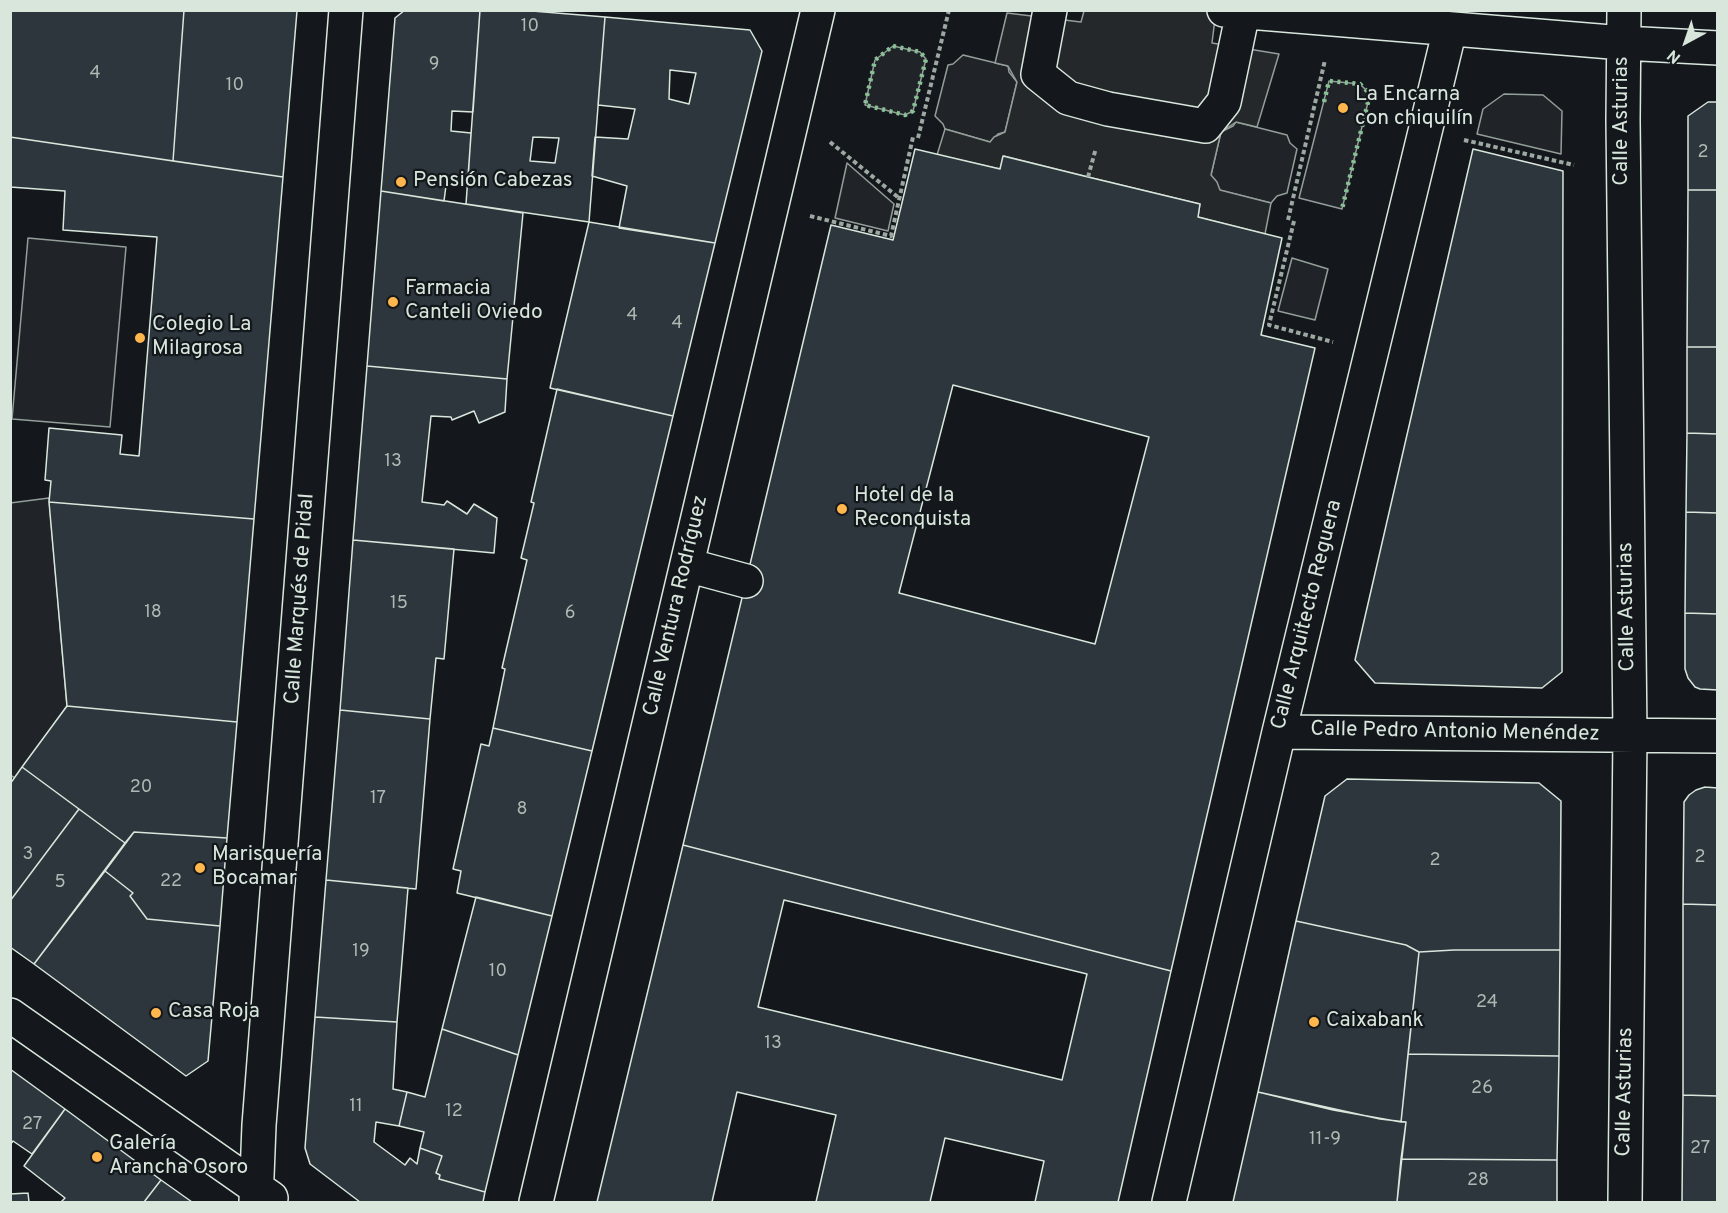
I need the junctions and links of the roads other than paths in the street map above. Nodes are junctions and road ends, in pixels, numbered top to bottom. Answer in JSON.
{"nodes":[{"id":1,"x":346,"y":10,"type":"edge"},
{"id":2,"x":818,"y":10,"type":"edge"},
{"id":3,"x":1050,"y":10,"type":"edge"},
{"id":4,"x":1624,"y":10,"type":"edge"},
{"id":5,"x":1234,"y":11,"type":"edge"},
{"id":6,"x":1450,"y":29,"type":"junction"},
{"id":7,"x":1623,"y":43,"type":"junction"},
{"id":8,"x":1718,"y":48,"type":"edge"},
{"id":9,"x":687,"y":565,"type":"junction"},
{"id":10,"x":746,"y":581,"type":"dead end"},
{"id":11,"x":1279,"y":732,"type":"junction"},
{"id":12,"x":1630,"y":735,"type":"junction"},
{"id":13,"x":1718,"y":736,"type":"edge"},
{"id":14,"x":10,"y":1015,"type":"edge"},
{"id":15,"x":263,"y":1198,"type":"edge"},
{"id":16,"x":536,"y":1203,"type":"edge"},
{"id":17,"x":1169,"y":1203,"type":"edge"},
{"id":18,"x":1625,"y":1203,"type":"edge"}],
"edges":[{"from":1,"to":15,"type":"street","name":"Calle Marqués de Pidal"},
{"from":2,"to":9,"type":"street","name":"Calle Ventura Rodríguez"},
{"from":3,"to":5,"type":"street"},
{"from":4,"to":7,"type":"street","name":"Calle Asturias"},
{"from":5,"to":6,"type":"street"},
{"from":6,"to":7,"type":"street"},
{"from":6,"to":11,"type":"street","name":"Calle Arquitecto Reguera"},
{"from":7,"to":8,"type":"street"},
{"from":7,"to":12,"type":"street","name":"Calle Asturias"},
{"from":9,"to":10,"type":"street"},
{"from":9,"to":16,"type":"street","name":"Calle Ventura Rodríguez"},
{"from":11,"to":12,"type":"street","name":"Calle Pedro Antonio Menéndez"},
{"from":11,"to":17,"type":"street","name":"Calle Arquitecto Reguera"},
{"from":12,"to":13,"type":"street","name":"Calle Pedro Antonio Menéndez"},
{"from":12,"to":18,"type":"street","name":"Calle Asturias"},
{"from":14,"to":15,"type":"street"}]}
